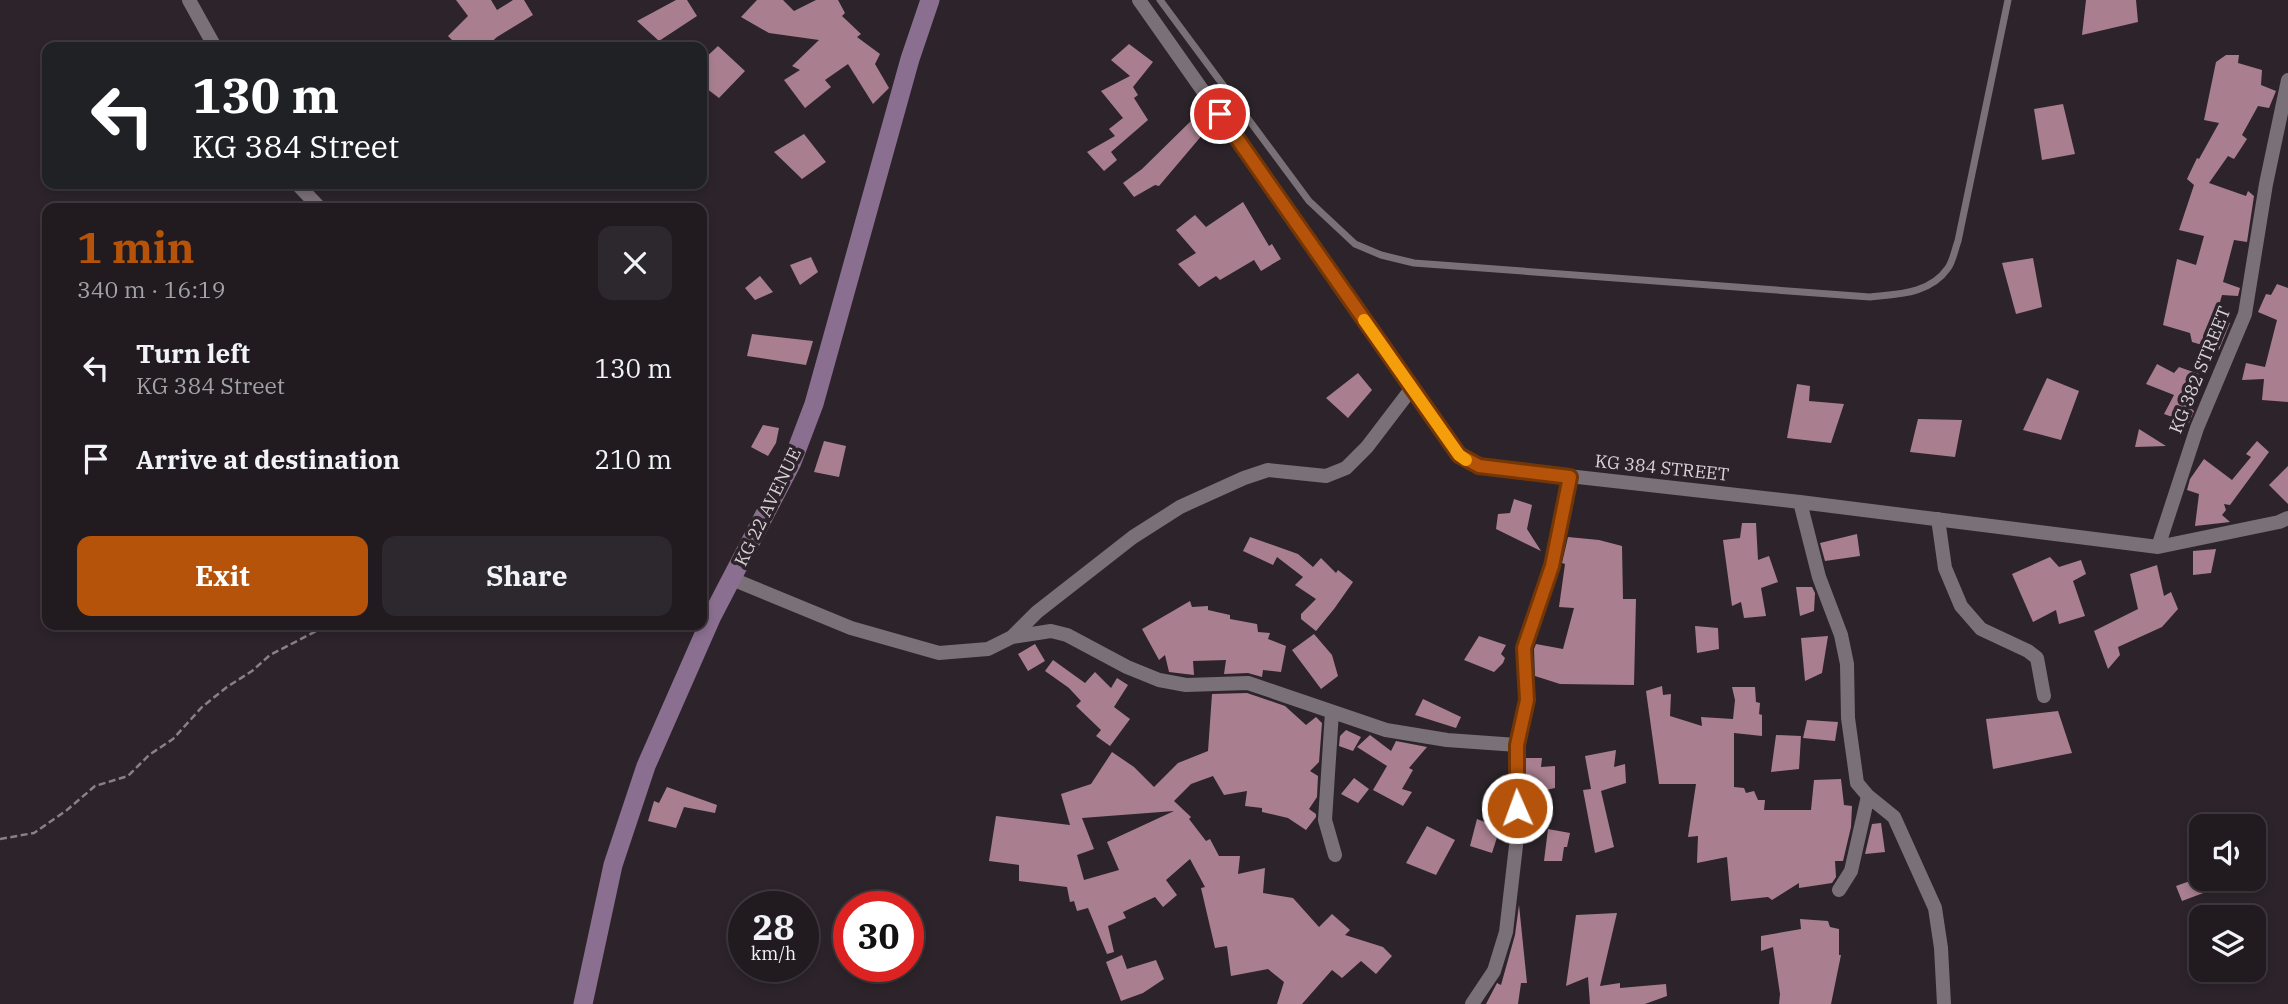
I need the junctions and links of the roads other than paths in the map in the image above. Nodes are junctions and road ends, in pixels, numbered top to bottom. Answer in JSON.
{"nodes":[{"id":1,"x":189,"y":0,"type":"edge"},
{"id":2,"x":930,"y":0,"type":"edge"},
{"id":3,"x":1139,"y":0,"type":"edge"},
{"id":4,"x":1160,"y":0,"type":"edge"},
{"id":5,"x":2008,"y":0,"type":"edge"},
{"id":6,"x":212,"y":42,"type":"edge"},
{"id":7,"x":2288,"y":80,"type":"edge"},
{"id":8,"x":302,"y":189,"type":"edge"},
{"id":9,"x":315,"y":203,"type":"edge"},
{"id":10,"x":1412,"y":388,"type":"junction"},
{"id":11,"x":1570,"y":477,"type":"junction"},
{"id":12,"x":1800,"y":502,"type":"junction"},
{"id":13,"x":1938,"y":519,"type":"junction"},
{"id":14,"x":2285,"y":524,"type":"edge"},
{"id":15,"x":2158,"y":547,"type":"junction"},
{"id":16,"x":732,"y":579,"type":"junction"},
{"id":17,"x":707,"y":614,"type":"edge"},
{"id":18,"x":701,"y":630,"type":"edge"},
{"id":19,"x":1012,"y":637,"type":"junction"},
{"id":20,"x":2044,"y":695,"type":"dead end"},
{"id":21,"x":1332,"y":712,"type":"junction"},
{"id":22,"x":1517,"y":745,"type":"junction"},
{"id":23,"x":1868,"y":796,"type":"junction"},
{"id":24,"x":1335,"y":855,"type":"dead end"},
{"id":25,"x":1839,"y":890,"type":"dead end"},
{"id":26,"x":583,"y":1004,"type":"edge"},
{"id":27,"x":1472,"y":1004,"type":"edge"},
{"id":28,"x":1944,"y":1004,"type":"edge"}],
"edges":[{"from":1,"to":6,"type":"street"},
{"from":2,"to":16,"type":"street","name":"KG 22 AVENUE"},
{"from":3,"to":10,"type":"street","name":"KG 384 STREET"},
{"from":4,"to":5,"type":"lane"},
{"from":7,"to":15,"type":"street","name":"KG 382 STREET"},
{"from":8,"to":9,"type":"street"},
{"from":10,"to":11,"type":"street","name":"KG 384 STREET"},
{"from":10,"to":19,"type":"street"},
{"from":11,"to":12,"type":"street","name":"KG 384 STREET"},
{"from":11,"to":22,"type":"street"},
{"from":12,"to":13,"type":"street","name":"KG 384 STREET"},
{"from":12,"to":23,"type":"street"},
{"from":13,"to":15,"type":"street","name":"KG 384 STREET"},
{"from":13,"to":20,"type":"street"},
{"from":14,"to":15,"type":"street","name":"KG 384 STREET"},
{"from":16,"to":17,"type":"street","name":"KG 22 AVENUE"},
{"from":16,"to":19,"type":"street"},
{"from":18,"to":26,"type":"street","name":"KG 22 AVENUE"},
{"from":19,"to":21,"type":"street"},
{"from":21,"to":22,"type":"street"},
{"from":21,"to":24,"type":"street"},
{"from":22,"to":27,"type":"street"},
{"from":23,"to":25,"type":"street"},
{"from":23,"to":28,"type":"street"}]}
